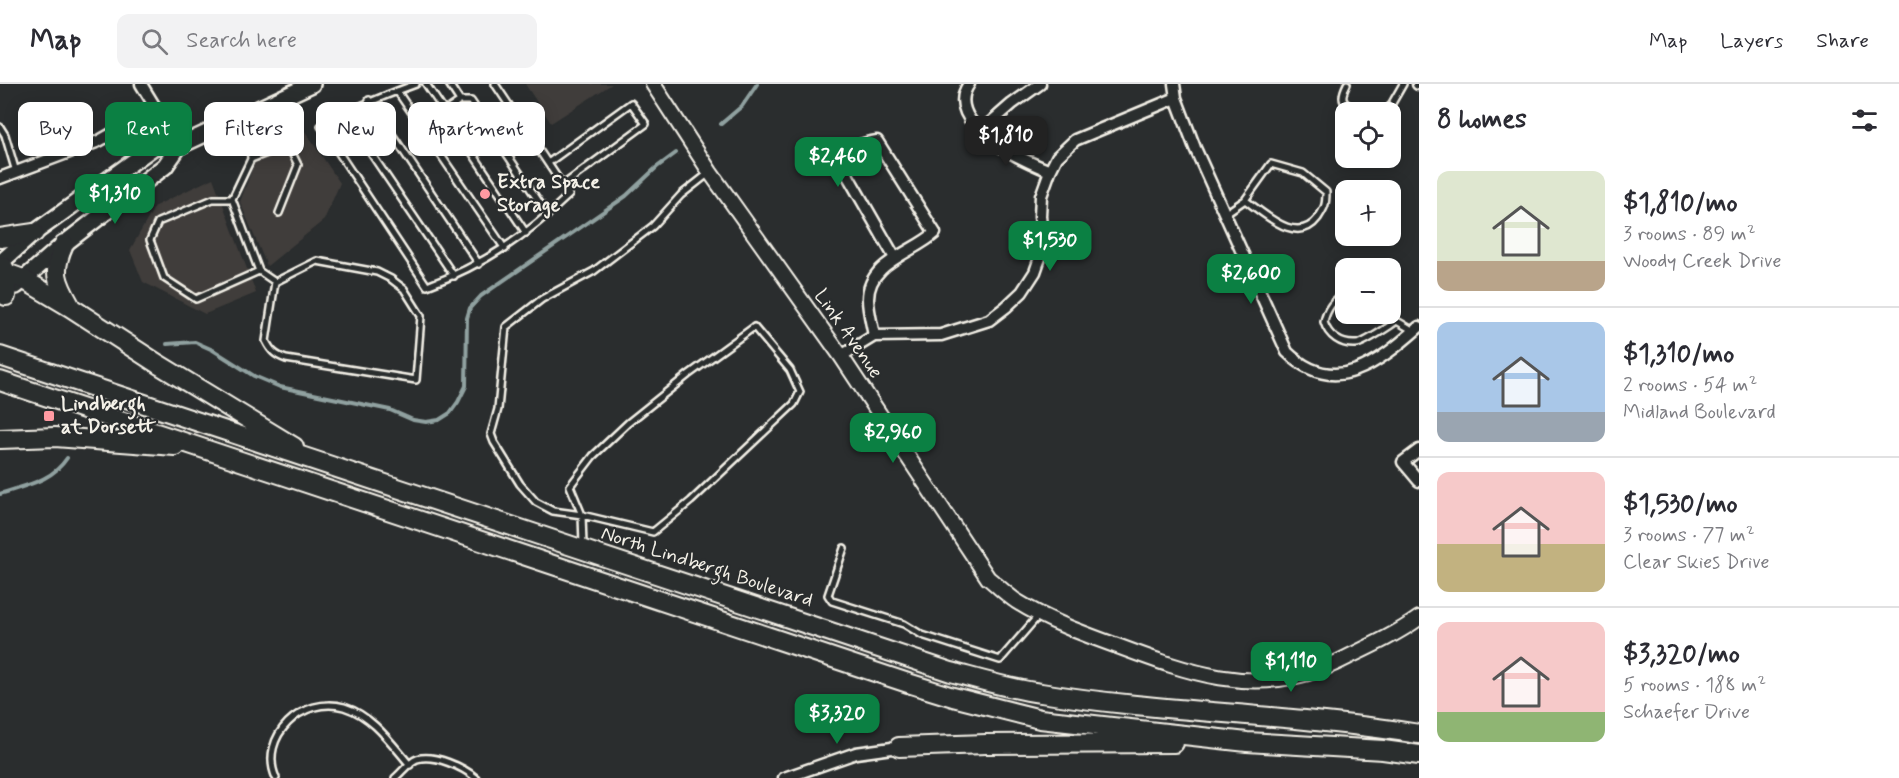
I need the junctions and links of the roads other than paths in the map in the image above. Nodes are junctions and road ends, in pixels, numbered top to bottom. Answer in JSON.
{"nodes":[{"id":1,"x":141,"y":84,"type":"edge"},
{"id":2,"x":312,"y":84,"type":"edge"},
{"id":3,"x":416,"y":84,"type":"edge"},
{"id":4,"x":426,"y":84,"type":"edge"},
{"id":5,"x":449,"y":84,"type":"edge"},
{"id":6,"x":495,"y":84,"type":"edge"},
{"id":7,"x":653,"y":84,"type":"edge"},
{"id":8,"x":969,"y":84,"type":"edge"},
{"id":9,"x":1040,"y":84,"type":"edge"},
{"id":10,"x":1174,"y":84,"type":"edge"},
{"id":11,"x":1347,"y":84,"type":"edge"},
{"id":12,"x":1403,"y":84,"type":"edge"},
{"id":13,"x":397,"y":91,"type":"junction"},
{"id":14,"x":1176,"y":98,"type":"junction"},
{"id":15,"x":369,"y":100,"type":"junction"},
{"id":16,"x":460,"y":101,"type":"joint"},
{"id":17,"x":153,"y":102,"type":"edge"},
{"id":18,"x":273,"y":102,"type":"edge"},
{"id":19,"x":365,"y":102,"type":"edge"},
{"id":20,"x":438,"y":102,"type":"edge"},
{"id":21,"x":1343,"y":102,"type":"edge"},
{"id":22,"x":1393,"y":102,"type":"edge"},
{"id":23,"x":1,"y":130,"type":"edge"},
{"id":24,"x":981,"y":131,"type":"junction"},
{"id":25,"x":105,"y":138,"type":"edge"},
{"id":26,"x":142,"y":156,"type":"edge"},
{"id":27,"x":172,"y":156,"type":"edge"},
{"id":28,"x":251,"y":156,"type":"edge"},
{"id":29,"x":341,"y":156,"type":"edge"},
{"id":30,"x":374,"y":156,"type":"edge"},
{"id":31,"x":474,"y":156,"type":"edge"},
{"id":32,"x":251,"y":159,"type":"junction"},
{"id":33,"x":548,"y":163,"type":"junction"},
{"id":34,"x":1050,"y":171,"type":"junction"},
{"id":35,"x":16,"y":172,"type":"junction"},
{"id":36,"x":710,"y":172,"type":"junction"},
{"id":37,"x":0,"y":178,"type":"edge"},
{"id":38,"x":563,"y":185,"type":"junction"},
{"id":39,"x":232,"y":199,"type":"junction"},
{"id":40,"x":1245,"y":200,"type":"junction"},
{"id":41,"x":279,"y":213,"type":"dead end"},
{"id":42,"x":1226,"y":213,"type":"junction"},
{"id":43,"x":548,"y":215,"type":"junction"},
{"id":44,"x":34,"y":232,"type":"junction"},
{"id":45,"x":526,"y":233,"type":"junction"},
{"id":46,"x":0,"y":238,"type":"edge"},
{"id":47,"x":64,"y":244,"type":"junction"},
{"id":48,"x":505,"y":249,"type":"junction"},
{"id":49,"x":896,"y":258,"type":"junction"},
{"id":50,"x":479,"y":264,"type":"junction"},
{"id":51,"x":5,"y":269,"type":"edge"},
{"id":52,"x":259,"y":271,"type":"junction"},
{"id":53,"x":454,"y":276,"type":"junction"},
{"id":54,"x":275,"y":282,"type":"junction"},
{"id":55,"x":3,"y":299,"type":"edge"},
{"id":56,"x":1335,"y":302,"type":"edge"},
{"id":57,"x":70,"y":307,"type":"junction"},
{"id":58,"x":1401,"y":323,"type":"edge"},
{"id":59,"x":1392,"y":324,"type":"edge"},
{"id":60,"x":1417,"y":329,"type":"edge"},
{"id":61,"x":874,"y":336,"type":"junction"},
{"id":62,"x":0,"y":356,"type":"edge"},
{"id":63,"x":841,"y":356,"type":"junction"},
{"id":64,"x":0,"y":381,"type":"edge"},
{"id":65,"x":0,"y":439,"type":"edge"},
{"id":66,"x":196,"y":447,"type":"junction"},
{"id":67,"x":1419,"y":450,"type":"edge"},
{"id":68,"x":316,"y":461,"type":"junction"},
{"id":69,"x":1419,"y":482,"type":"edge"},
{"id":70,"x":582,"y":515,"type":"junction"},
{"id":71,"x":844,"y":548,"type":"dead end"},
{"id":72,"x":583,"y":550,"type":"junction"},
{"id":73,"x":1040,"y":614,"type":"junction"},
{"id":74,"x":1419,"y":618,"type":"edge"},
{"id":75,"x":1419,"y":734,"type":"edge"},
{"id":76,"x":1247,"y":741,"type":"junction"},
{"id":77,"x":899,"y":747,"type":"joint"},
{"id":78,"x":1419,"y":755,"type":"edge"},
{"id":79,"x":410,"y":765,"type":"junction"},
{"id":80,"x":276,"y":778,"type":"edge"},
{"id":81,"x":395,"y":778,"type":"edge"},
{"id":82,"x":476,"y":778,"type":"edge"},
{"id":83,"x":784,"y":778,"type":"edge"}],
"edges":[{"from":1,"to":17,"type":"street"},
{"from":2,"to":18,"type":"main road"},
{"from":3,"to":13,"type":"lane"},
{"from":4,"to":20,"type":"lane"},
{"from":5,"to":16,"type":"lane"},
{"from":6,"to":33,"type":"lane"},
{"from":7,"to":36,"type":"street","name":"Link Avenue"},
{"from":8,"to":24,"type":"street"},
{"from":9,"to":24,"type":"street"},
{"from":10,"to":14,"type":"street"},
{"from":11,"to":21,"type":"lane"},
{"from":12,"to":22,"type":"lane"},
{"from":13,"to":15,"type":"lane"},
{"from":13,"to":48,"type":"lane"},
{"from":14,"to":34,"type":"street"},
{"from":14,"to":42,"type":"street"},
{"from":15,"to":19,"type":"lane"},
{"from":15,"to":50,"type":"lane"},
{"from":16,"to":43,"type":"lane"},
{"from":23,"to":35,"type":"lane"},
{"from":24,"to":34,"type":"street"},
{"from":25,"to":35,"type":"street"},
{"from":26,"to":44,"type":"main road"},
{"from":27,"to":47,"type":"main road"},
{"from":28,"to":32,"type":"lane"},
{"from":29,"to":53,"type":"lane"},
{"from":30,"to":53,"type":"lane"},
{"from":31,"to":45,"type":"lane"},
{"from":32,"to":39,"type":"lane"},
{"from":32,"to":41,"type":"lane"},
{"from":33,"to":38,"type":"lane"},
{"from":33,"to":38,"type":"lane"},
{"from":34,"to":61,"type":"street"},
{"from":35,"to":37,"type":"street"},
{"from":36,"to":63,"type":"street","name":"Link Avenue"},
{"from":36,"to":70,"type":"lane"},
{"from":38,"to":43,"type":"lane"},
{"from":39,"to":52,"type":"lane"},
{"from":39,"to":52,"type":"lane"},
{"from":40,"to":40,"type":"lane"},
{"from":40,"to":42,"type":"lane"},
{"from":42,"to":60,"type":"street"},
{"from":43,"to":45,"type":"lane"},
{"from":44,"to":46,"type":"highway"},
{"from":44,"to":51,"type":"main road"},
{"from":45,"to":48,"type":"lane"},
{"from":47,"to":51,"type":"main road"},
{"from":47,"to":57,"type":"highway"},
{"from":48,"to":50,"type":"lane"},
{"from":49,"to":49,"type":"street"},
{"from":49,"to":61,"type":"street"},
{"from":50,"to":53,"type":"lane"},
{"from":51,"to":55,"type":"highway"},
{"from":51,"to":57,"type":"highway"},
{"from":52,"to":54,"type":"lane"},
{"from":54,"to":54,"type":"lane"},
{"from":56,"to":59,"type":"lane"},
{"from":57,"to":68,"type":"highway"},
{"from":58,"to":60,"type":"lane"},
{"from":61,"to":63,"type":"street"},
{"from":62,"to":68,"type":"highway","name":"North Lindbergh Boulevard"},
{"from":63,"to":73,"type":"street","name":"Link Avenue"},
{"from":64,"to":66,"type":"highway"},
{"from":65,"to":66,"type":"highway"},
{"from":66,"to":76,"type":"highway"},
{"from":67,"to":69,"type":"street"},
{"from":68,"to":72,"type":"highway","name":"North Lindbergh Boulevard"},
{"from":70,"to":70,"type":"lane"},
{"from":70,"to":72,"type":"lane"},
{"from":71,"to":73,"type":"lane"},
{"from":72,"to":75,"type":"highway","name":"North Lindbergh Boulevard"},
{"from":73,"to":74,"type":"street","name":"Link Avenue"},
{"from":76,"to":77,"type":"highway"},
{"from":76,"to":78,"type":"highway"},
{"from":77,"to":83,"type":"street"},
{"from":79,"to":80,"type":"lane"},
{"from":79,"to":81,"type":"lane"},
{"from":79,"to":82,"type":"lane"}]}
